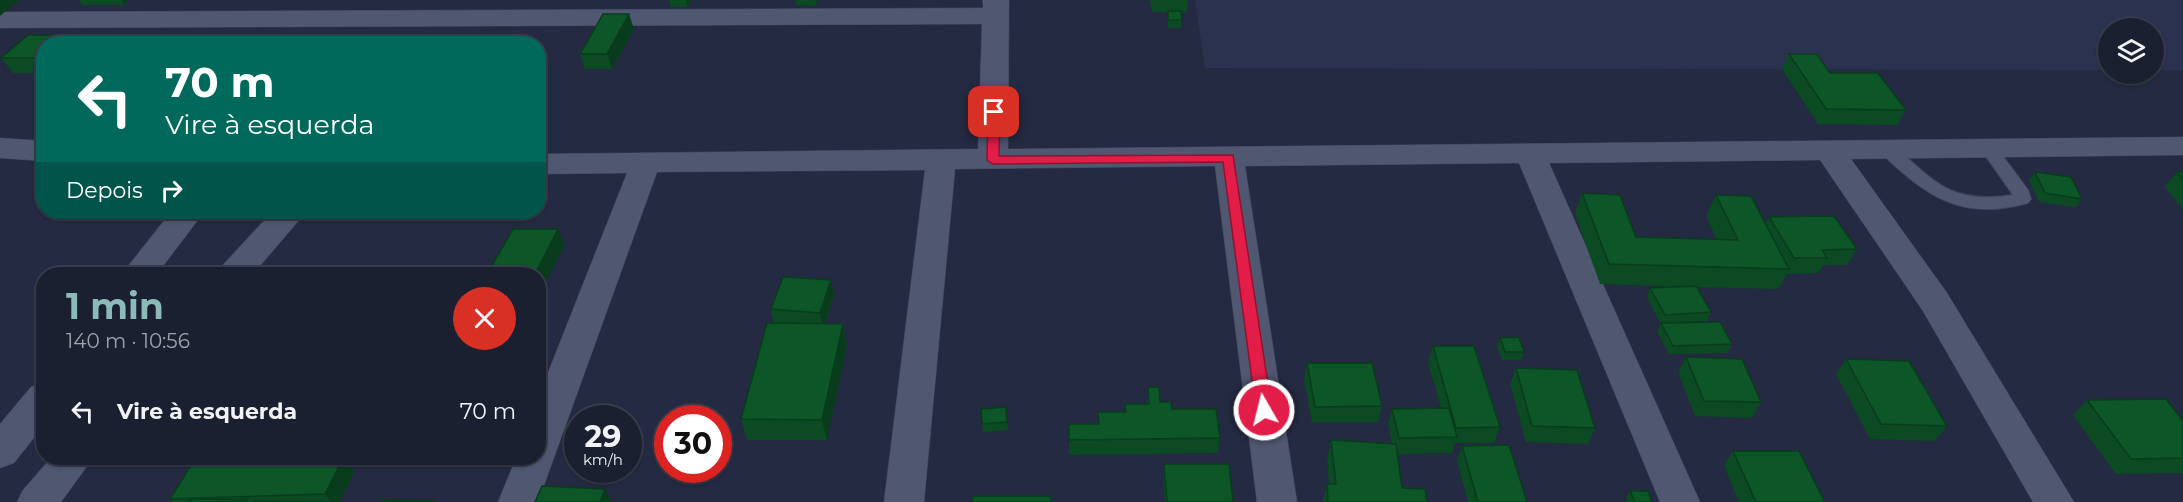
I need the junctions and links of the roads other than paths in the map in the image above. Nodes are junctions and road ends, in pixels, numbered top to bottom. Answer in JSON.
{"nodes":[{"id":1,"x":996,"y":8,"type":"edge"},
{"id":2,"x":336,"y":9,"type":"edge"},
{"id":3,"x":439,"y":10,"type":"edge"},
{"id":4,"x":0,"y":20,"type":"edge"},
{"id":5,"x":317,"y":36,"type":"edge"},
{"id":6,"x":421,"y":36,"type":"edge"},
{"id":7,"x":2183,"y":146,"type":"edge"},
{"id":8,"x":0,"y":148,"type":"edge"},
{"id":9,"x":1988,"y":148,"type":"junction"},
{"id":10,"x":1828,"y":149,"type":"junction"},
{"id":11,"x":1887,"y":149,"type":"junction"},
{"id":12,"x":36,"y":150,"type":"edge"},
{"id":13,"x":1531,"y":155,"type":"junction"},
{"id":14,"x":1229,"y":158,"type":"junction"},
{"id":15,"x":941,"y":159,"type":"junction"},
{"id":16,"x":993,"y":160,"type":"junction"},
{"id":17,"x":646,"y":162,"type":"junction"},
{"id":18,"x":546,"y":164,"type":"edge"},
{"id":19,"x":182,"y":219,"type":"edge"},
{"id":20,"x":284,"y":219,"type":"edge"},
{"id":21,"x":145,"y":267,"type":"edge"},
{"id":22,"x":240,"y":267,"type":"edge"},
{"id":23,"x":36,"y":407,"type":"edge"},
{"id":24,"x":546,"y":427,"type":"edge"},
{"id":25,"x":0,"y":452,"type":"edge"},
{"id":26,"x":68,"y":465,"type":"edge"},
{"id":27,"x":532,"y":465,"type":"edge"},
{"id":28,"x":37,"y":502,"type":"edge"},
{"id":29,"x":518,"y":502,"type":"edge"},
{"id":30,"x":904,"y":502,"type":"edge"},
{"id":31,"x":1277,"y":502,"type":"edge"},
{"id":32,"x":1680,"y":502,"type":"edge"},
{"id":33,"x":2054,"y":502,"type":"edge"}],
"edges":[{"from":1,"to":3,"type":"street"},
{"from":1,"to":16,"type":"street"},
{"from":2,"to":3,"type":"street"},
{"from":2,"to":4,"type":"street"},
{"from":2,"to":5,"type":"street"},
{"from":3,"to":6,"type":"street"},
{"from":7,"to":9,"type":"street"},
{"from":8,"to":12,"type":"street"},
{"from":9,"to":11,"type":"street"},
{"from":9,"to":11,"type":"lane"},
{"from":10,"to":11,"type":"street"},
{"from":10,"to":13,"type":"street"},
{"from":10,"to":33,"type":"street"},
{"from":13,"to":14,"type":"street"},
{"from":13,"to":32,"type":"street"},
{"from":14,"to":16,"type":"street"},
{"from":14,"to":31,"type":"street"},
{"from":15,"to":16,"type":"street"},
{"from":15,"to":17,"type":"street"},
{"from":15,"to":30,"type":"street"},
{"from":17,"to":18,"type":"street"},
{"from":17,"to":24,"type":"street"},
{"from":19,"to":21,"type":"street"},
{"from":20,"to":22,"type":"street"},
{"from":23,"to":25,"type":"street"},
{"from":26,"to":28,"type":"street"},
{"from":27,"to":29,"type":"street"}]}
